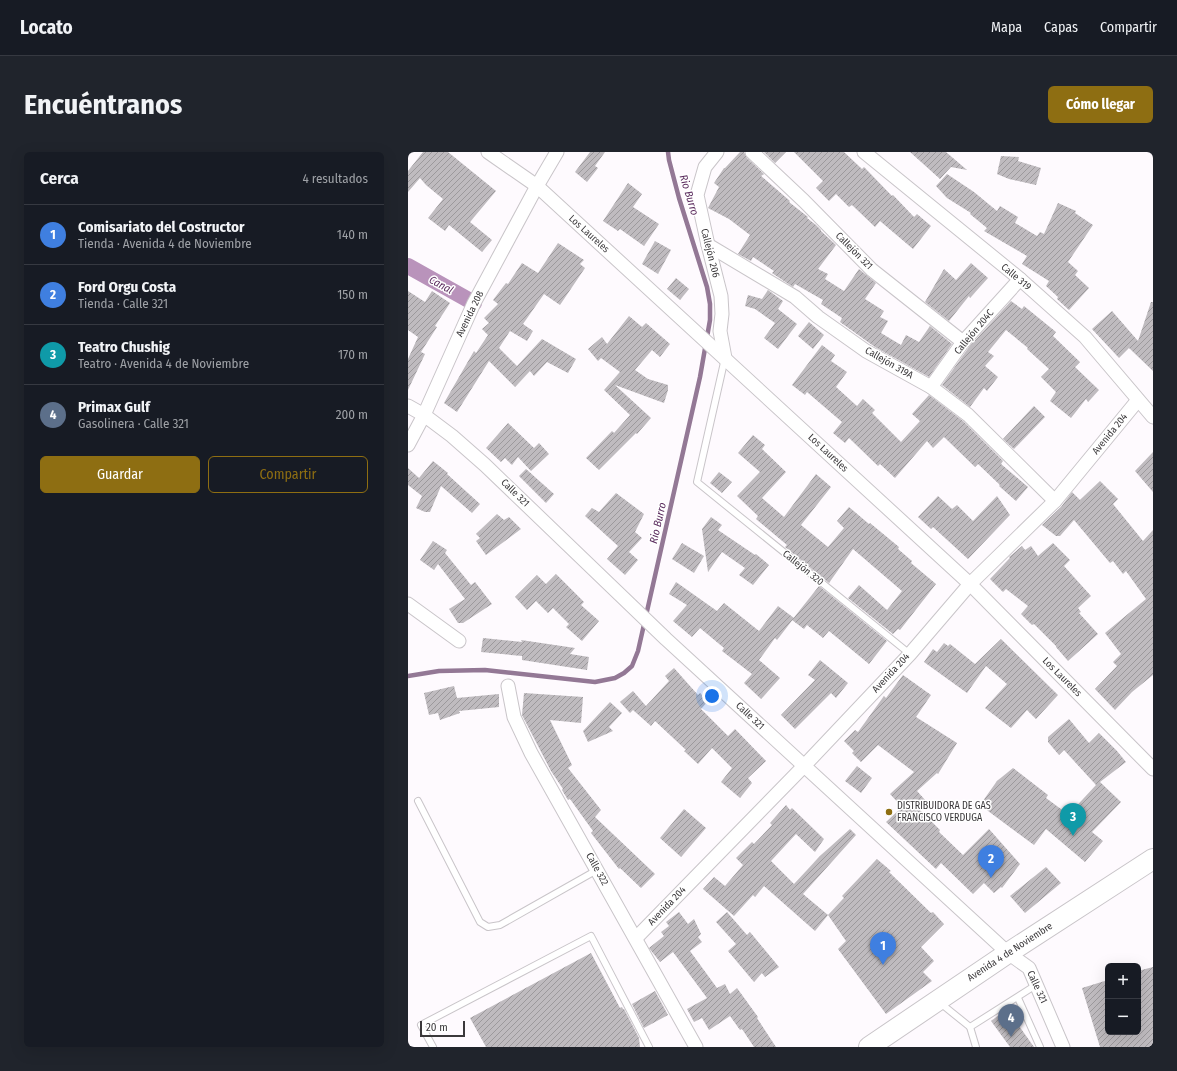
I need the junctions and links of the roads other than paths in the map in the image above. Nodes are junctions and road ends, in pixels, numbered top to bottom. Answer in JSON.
{"nodes":[{"id":1,"x":488,"y":152,"type":"edge"},
{"id":2,"x":557,"y":152,"type":"edge"},
{"id":3,"x":717,"y":152,"type":"edge"},
{"id":4,"x":752,"y":152,"type":"edge"},
{"id":5,"x":864,"y":152,"type":"edge"},
{"id":6,"x":537,"y":186,"type":"junction"},
{"id":7,"x":708,"y":245,"type":"junction"},
{"id":8,"x":1020,"y":279,"type":"junction"},
{"id":9,"x":964,"y":342,"type":"junction"},
{"id":10,"x":725,"y":358,"type":"junction"},
{"id":11,"x":931,"y":387,"type":"junction"},
{"id":12,"x":1138,"y":400,"type":"junction"},
{"id":13,"x":408,"y":406,"type":"edge"},
{"id":14,"x":424,"y":415,"type":"junction"},
{"id":15,"x":1153,"y":418,"type":"edge"},
{"id":16,"x":408,"y":445,"type":"edge"},
{"id":17,"x":1055,"y":501,"type":"junction"},
{"id":18,"x":970,"y":584,"type":"junction"},
{"id":19,"x":408,"y":604,"type":"edge"},
{"id":20,"x":459,"y":641,"type":"dead end"},
{"id":21,"x":910,"y":654,"type":"junction"},
{"id":22,"x":508,"y":686,"type":"dead end"},
{"id":23,"x":804,"y":766,"type":"junction"},
{"id":24,"x":1153,"y":769,"type":"edge"},
{"id":25,"x":418,"y":801,"type":"dead end"},
{"id":26,"x":1153,"y":859,"type":"edge"},
{"id":27,"x":597,"y":870,"type":"junction"},
{"id":28,"x":636,"y":938,"type":"junction"},
{"id":29,"x":1008,"y":952,"type":"junction"},
{"id":30,"x":1037,"y":985,"type":"junction"},
{"id":31,"x":1018,"y":998,"type":"junction"},
{"id":32,"x":937,"y":1001,"type":"junction"},
{"id":33,"x":970,"y":1027,"type":"junction"},
{"id":34,"x":433,"y":1047,"type":"edge"},
{"id":35,"x":649,"y":1047,"type":"edge"},
{"id":36,"x":696,"y":1047,"type":"edge"},
{"id":37,"x":869,"y":1047,"type":"edge"},
{"id":38,"x":976,"y":1047,"type":"edge"},
{"id":39,"x":1040,"y":1047,"type":"edge"},
{"id":40,"x":1064,"y":1047,"type":"edge"}],
"edges":[{"from":1,"to":6,"type":"street","name":"Los Laureles"},
{"from":2,"to":6,"type":"street","name":"Avenida 208"},
{"from":3,"to":7,"type":"street","name":"Callejón 206"},
{"from":4,"to":9,"type":"street","name":"Callejón 321"},
{"from":5,"to":8,"type":"street","name":"Calle 319"},
{"from":6,"to":10,"type":"street","name":"Los Laureles"},
{"from":6,"to":14,"type":"street","name":"Avenida 208"},
{"from":7,"to":10,"type":"street","name":"Callejón 206"},
{"from":7,"to":11,"type":"street","name":"Callejón 319A"},
{"from":8,"to":9,"type":"street","name":"Callejón 204C"},
{"from":8,"to":12,"type":"street","name":"Calle 319"},
{"from":9,"to":11,"type":"street","name":"Callejón 204C"},
{"from":10,"to":18,"type":"street","name":"Los Laureles"},
{"from":10,"to":21,"type":"lane","name":"Callejón 320"},
{"from":11,"to":17,"type":"street","name":"Callejón 319A"},
{"from":12,"to":15,"type":"street","name":"Calle 319"},
{"from":12,"to":17,"type":"street","name":"Avenida 204"},
{"from":13,"to":14,"type":"street","name":"Calle 321"},
{"from":14,"to":16,"type":"street","name":"Avenida 208"},
{"from":14,"to":23,"type":"street","name":"Calle 321"},
{"from":17,"to":18,"type":"street","name":"Avenida 204"},
{"from":18,"to":21,"type":"street","name":"Avenida 204"},
{"from":18,"to":24,"type":"street","name":"Los Laureles"},
{"from":19,"to":20,"type":"street"},
{"from":21,"to":23,"type":"street","name":"Avenida 204"},
{"from":22,"to":27,"type":"street","name":"Calle 322"},
{"from":23,"to":28,"type":"street","name":"Avenida 204"},
{"from":23,"to":29,"type":"street","name":"Calle 321"},
{"from":25,"to":27,"type":"lane"},
{"from":26,"to":29,"type":"main road","name":"Avenida 4 de Noviembre"},
{"from":27,"to":28,"type":"street","name":"Calle 322"},
{"from":28,"to":36,"type":"street","name":"Calle 322"},
{"from":29,"to":30,"type":"street","name":"Calle 321"},
{"from":29,"to":32,"type":"main road","name":"Avenida 4 de Noviembre"},
{"from":30,"to":31,"type":"lane"},
{"from":30,"to":40,"type":"street","name":"Calle 321"},
{"from":31,"to":33,"type":"lane"},
{"from":31,"to":39,"type":"lane"},
{"from":32,"to":33,"type":"lane"},
{"from":32,"to":37,"type":"main road","name":"Avenida 4 de Noviembre"},
{"from":33,"to":38,"type":"lane"},
{"from":34,"to":35,"type":"lane"}]}
